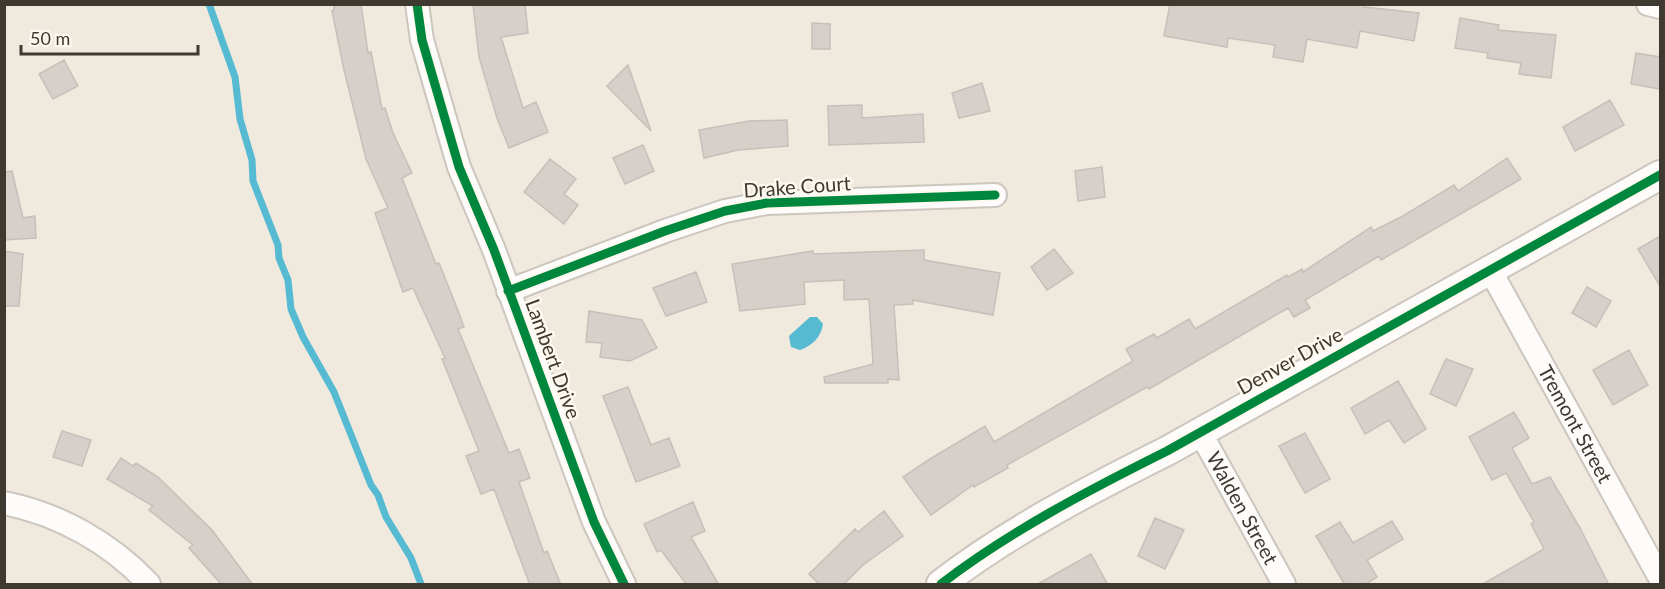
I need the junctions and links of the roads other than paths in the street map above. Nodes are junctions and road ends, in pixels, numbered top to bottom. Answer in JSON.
{"nodes":[{"id":1,"x":417,"y":4,"type":"edge"},
{"id":2,"x":1648,"y":4,"type":"edge"},
{"id":3,"x":1660,"y":7,"type":"edge"},
{"id":4,"x":1660,"y":175,"type":"edge"},
{"id":5,"x":995,"y":195,"type":"dead end"},
{"id":6,"x":1490,"y":270,"type":"junction"},
{"id":7,"x":508,"y":291,"type":"junction"},
{"id":8,"x":1200,"y":432,"type":"junction"},
{"id":9,"x":4,"y":503,"type":"edge"},
{"id":10,"x":1660,"y":578,"type":"edge"},
{"id":11,"x":149,"y":585,"type":"edge"},
{"id":12,"x":624,"y":585,"type":"edge"},
{"id":13,"x":941,"y":585,"type":"edge"},
{"id":14,"x":1284,"y":585,"type":"edge"}],
"edges":[{"from":1,"to":7,"type":"street","name":"Lambert Drive"},
{"from":2,"to":3,"type":"street"},
{"from":4,"to":6,"type":"street","name":"Denver Drive"},
{"from":5,"to":7,"type":"street","name":"Drake Court"},
{"from":6,"to":8,"type":"street","name":"Denver Drive"},
{"from":6,"to":10,"type":"street","name":"Tremont Street"},
{"from":7,"to":12,"type":"street","name":"Lambert Drive"},
{"from":8,"to":13,"type":"street","name":"Denver Drive"},
{"from":8,"to":14,"type":"street","name":"Walden Street"},
{"from":9,"to":11,"type":"street"}]}
